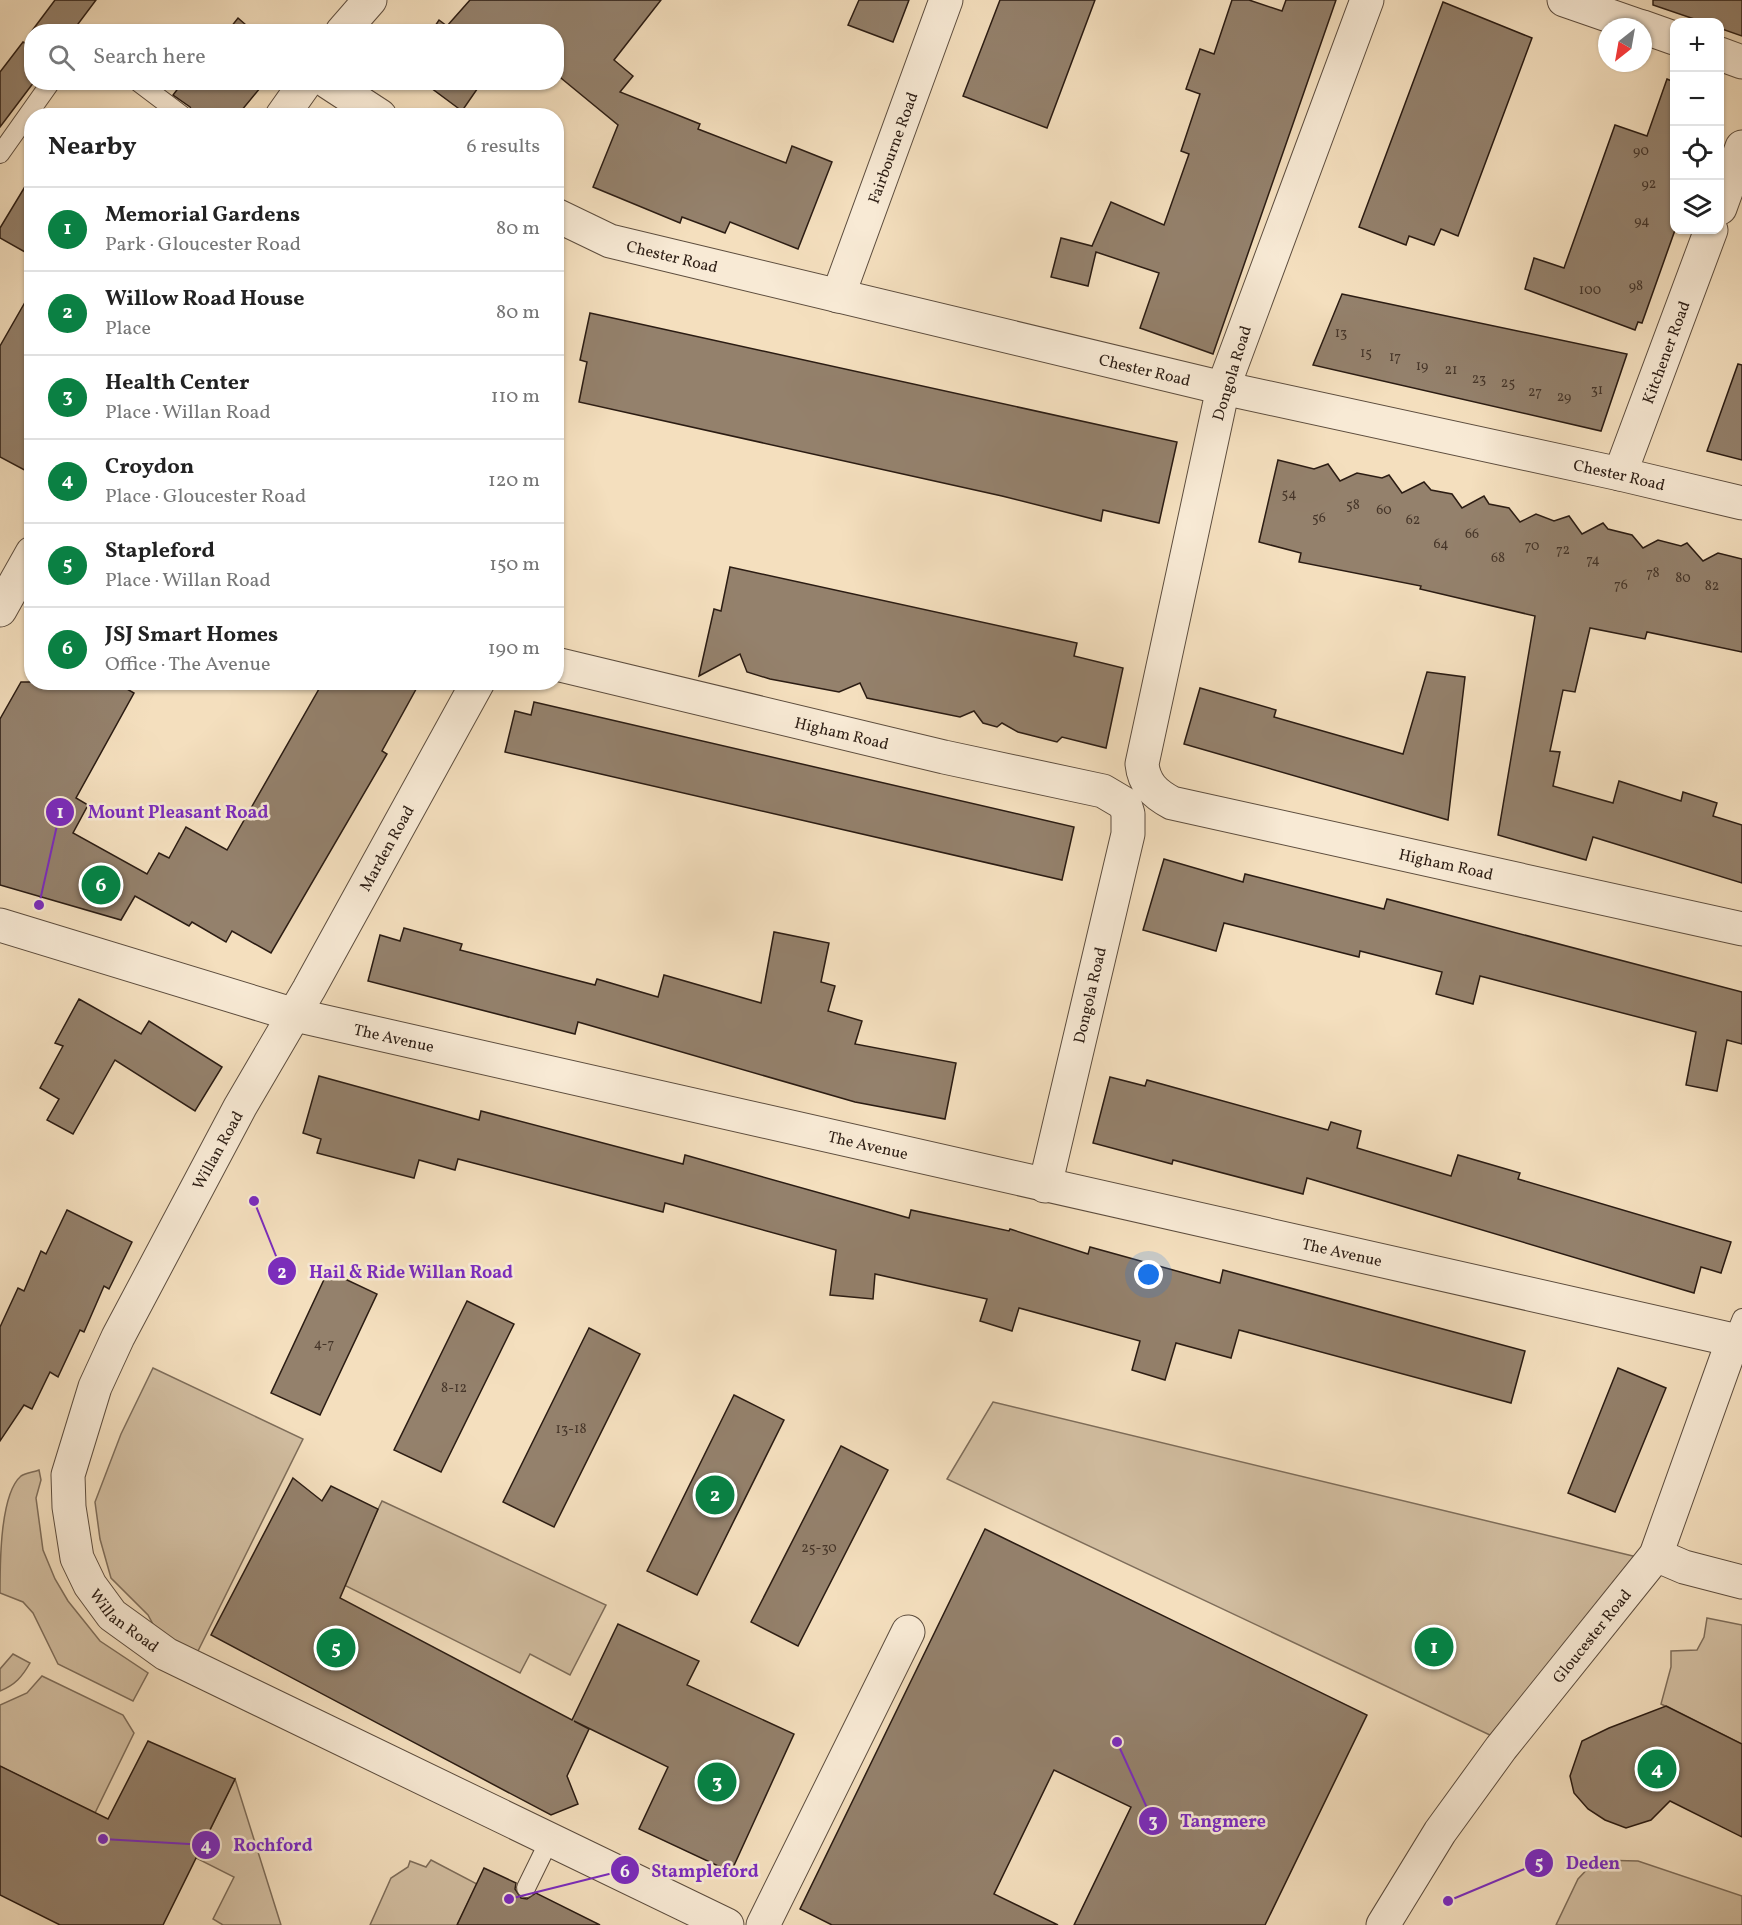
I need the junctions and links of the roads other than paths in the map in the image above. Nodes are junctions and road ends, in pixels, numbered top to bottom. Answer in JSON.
{"nodes":[{"id":1,"x":370,"y":0,"type":"edge"},
{"id":2,"x":946,"y":0,"type":"edge"},
{"id":3,"x":1366,"y":0,"type":"edge"},
{"id":4,"x":1564,"y":0,"type":"edge"},
{"id":5,"x":1616,"y":18,"type":"edge"},
{"id":6,"x":349,"y":24,"type":"edge"},
{"id":7,"x":1652,"y":30,"type":"edge"},
{"id":8,"x":1670,"y":37,"type":"edge"},
{"id":9,"x":1724,"y":56,"type":"edge"},
{"id":10,"x":1742,"y":62,"type":"edge"},
{"id":11,"x":45,"y":90,"type":"edge"},
{"id":12,"x":149,"y":90,"type":"edge"},
{"id":13,"x":300,"y":90,"type":"edge"},
{"id":14,"x":340,"y":90,"type":"edge"},
{"id":15,"x":33,"y":108,"type":"edge"},
{"id":16,"x":172,"y":108,"type":"edge"},
{"id":17,"x":288,"y":108,"type":"edge"},
{"id":18,"x":368,"y":108,"type":"edge"},
{"id":19,"x":24,"y":120,"type":"edge"},
{"id":20,"x":1742,"y":147,"type":"edge"},
{"id":21,"x":0,"y":154,"type":"edge"},
{"id":22,"x":1724,"y":195,"type":"edge"},
{"id":23,"x":564,"y":219,"type":"edge"},
{"id":24,"x":1710,"y":234,"type":"edge"},
{"id":25,"x":838,"y":296,"type":"junction"},
{"id":26,"x":1223,"y":388,"type":"junction"},
{"id":27,"x":1620,"y":474,"type":"junction"},
{"id":28,"x":1742,"y":503,"type":"edge"},
{"id":29,"x":24,"y":567,"type":"edge"},
{"id":30,"x":0,"y":610,"type":"edge"},
{"id":31,"x":564,"y":666,"type":"edge"},
{"id":32,"x":474,"y":690,"type":"edge"},
{"id":33,"x":1139,"y":798,"type":"junction"},
{"id":34,"x":0,"y":925,"type":"edge"},
{"id":35,"x":1742,"y":929,"type":"edge"},
{"id":36,"x":295,"y":1015,"type":"junction"},
{"id":37,"x":1046,"y":1186,"type":"junction"},
{"id":38,"x":1739,"y":1334,"type":"edge"},
{"id":39,"x":1656,"y":1555,"type":"junction"},
{"id":40,"x":1742,"y":1582,"type":"edge"},
{"id":41,"x":908,"y":1632,"type":"dead end"},
{"id":42,"x":549,"y":1841,"type":"junction"},
{"id":43,"x":526,"y":1888,"type":"dead end"},
{"id":44,"x":727,"y":1925,"type":"edge"},
{"id":45,"x":763,"y":1925,"type":"edge"},
{"id":46,"x":1383,"y":1925,"type":"edge"}],
"edges":[{"from":1,"to":6,"type":"street"},
{"from":2,"to":25,"type":"street","name":"Fairbourne Road"},
{"from":3,"to":26,"type":"street","name":"Dongola Road"},
{"from":4,"to":5,"type":"street"},
{"from":7,"to":8,"type":"street"},
{"from":9,"to":10,"type":"street"},
{"from":11,"to":15,"type":"lane"},
{"from":12,"to":16,"type":"lane"},
{"from":13,"to":17,"type":"street"},
{"from":14,"to":18,"type":"street"},
{"from":19,"to":21,"type":"lane"},
{"from":20,"to":22,"type":"street"},
{"from":23,"to":25,"type":"street","name":"Chester Road"},
{"from":24,"to":27,"type":"street","name":"Kitchener Road"},
{"from":25,"to":26,"type":"street","name":"Chester Road"},
{"from":26,"to":27,"type":"street","name":"Chester Road"},
{"from":26,"to":33,"type":"street","name":"Dongola Road"},
{"from":27,"to":28,"type":"street","name":"Chester Road"},
{"from":29,"to":30,"type":"street"},
{"from":31,"to":33,"type":"street","name":"Higham Road"},
{"from":32,"to":36,"type":"street","name":"Marden Road"},
{"from":33,"to":35,"type":"street","name":"Higham Road"},
{"from":33,"to":37,"type":"street","name":"Dongola Road"},
{"from":34,"to":36,"type":"street","name":"The Avenue"},
{"from":36,"to":37,"type":"street","name":"The Avenue"},
{"from":36,"to":42,"type":"street","name":"Willan Road"},
{"from":37,"to":38,"type":"street","name":"The Avenue"},
{"from":38,"to":39,"type":"street","name":"Gloucester Road"},
{"from":39,"to":40,"type":"street"},
{"from":39,"to":46,"type":"street","name":"Gloucester Road"},
{"from":41,"to":45,"type":"street"},
{"from":42,"to":43,"type":"lane"},
{"from":42,"to":44,"type":"street","name":"Willan Road"}]}
